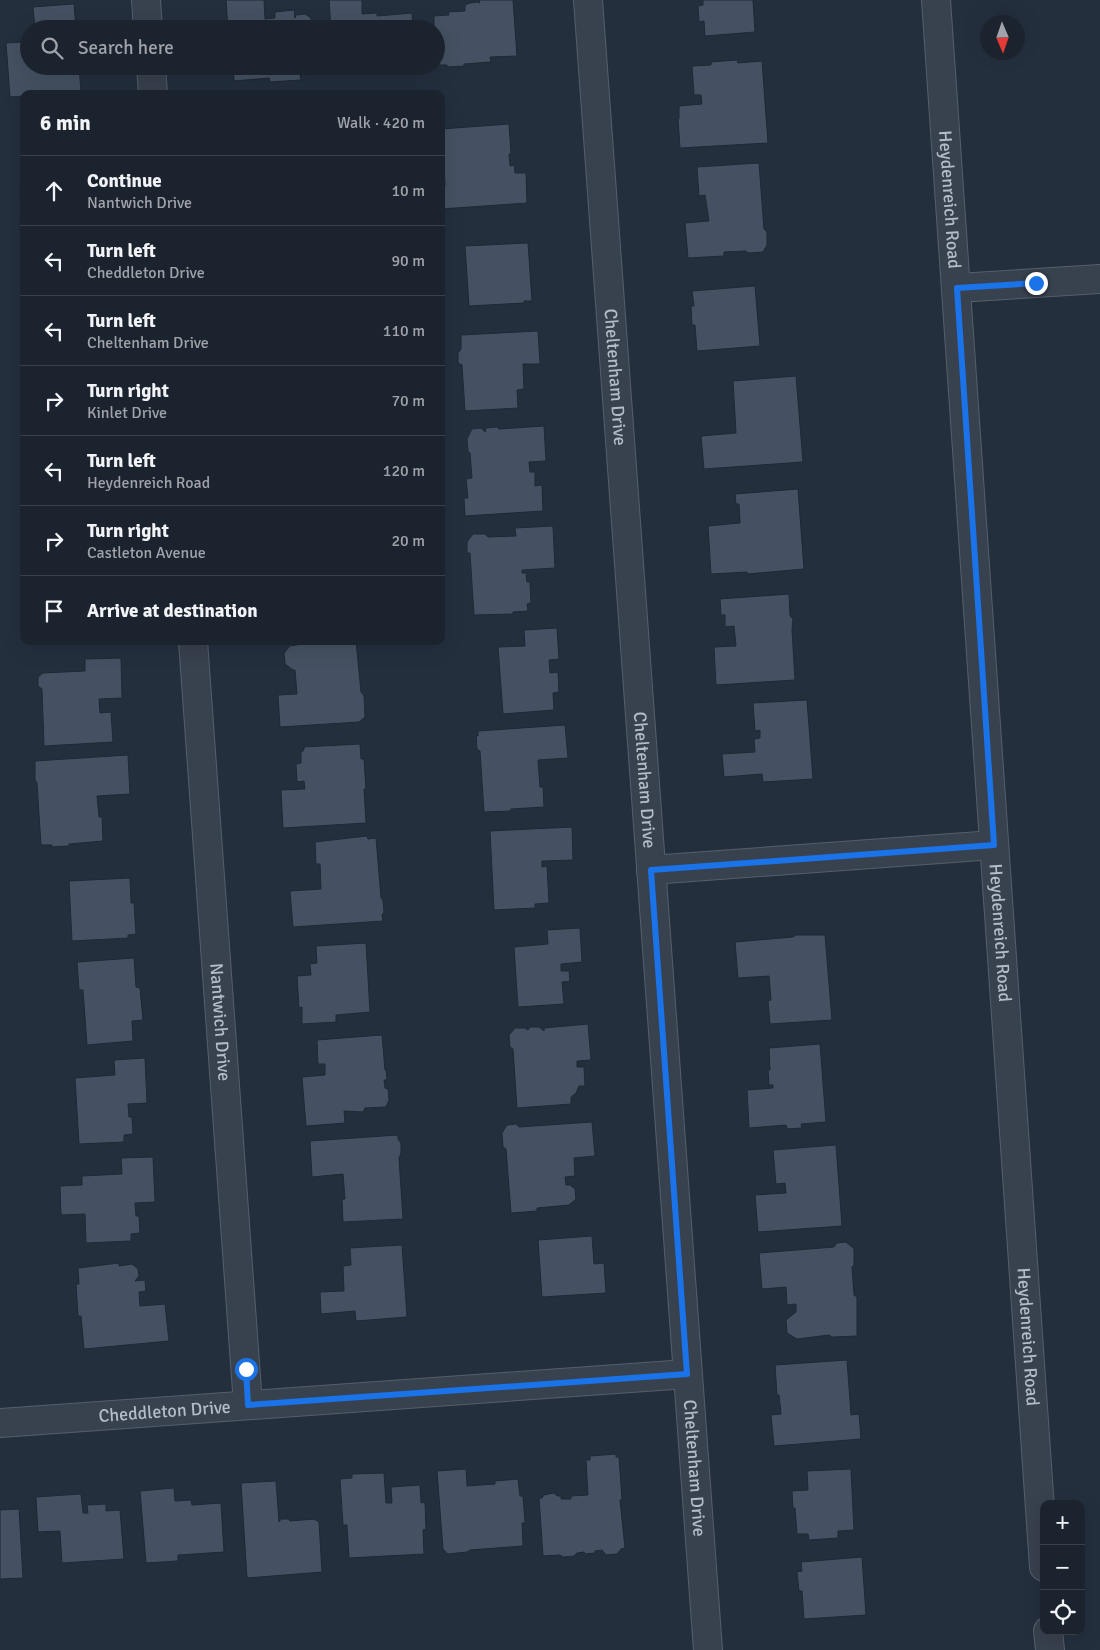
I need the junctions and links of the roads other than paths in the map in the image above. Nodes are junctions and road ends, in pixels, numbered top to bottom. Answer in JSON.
{"nodes":[{"id":1,"x":146,"y":0,"type":"edge"},
{"id":2,"x":588,"y":0,"type":"edge"},
{"id":3,"x":936,"y":0,"type":"edge"},
{"id":4,"x":147,"y":20,"type":"edge"},
{"id":5,"x":152,"y":75,"type":"edge"},
{"id":6,"x":153,"y":90,"type":"edge"},
{"id":7,"x":1100,"y":279,"type":"edge"},
{"id":8,"x":957,"y":288,"type":"junction"},
{"id":9,"x":193,"y":645,"type":"edge"},
{"id":10,"x":994,"y":845,"type":"junction"},
{"id":11,"x":651,"y":870,"type":"junction"},
{"id":12,"x":687,"y":1374,"type":"junction"},
{"id":13,"x":248,"y":1405,"type":"junction"},
{"id":14,"x":0,"y":1423,"type":"edge"},
{"id":15,"x":1042,"y":1545,"type":"edge"},
{"id":16,"x":1048,"y":1635,"type":"edge"},
{"id":17,"x":708,"y":1650,"type":"edge"},
{"id":18,"x":1050,"y":1650,"type":"edge"}],
"edges":[{"from":1,"to":4,"type":"street"},
{"from":2,"to":11,"type":"street","name":"Cheltenham Drive"},
{"from":3,"to":8,"type":"street","name":"Heydenreich Road"},
{"from":5,"to":6,"type":"street"},
{"from":7,"to":8,"type":"street"},
{"from":8,"to":10,"type":"street","name":"Heydenreich Road"},
{"from":9,"to":13,"type":"street","name":"Nantwich Drive"},
{"from":10,"to":11,"type":"street"},
{"from":10,"to":15,"type":"street","name":"Heydenreich Road"},
{"from":11,"to":12,"type":"street","name":"Cheltenham Drive"},
{"from":12,"to":13,"type":"street","name":"Cheddleton Drive"},
{"from":12,"to":17,"type":"street","name":"Cheltenham Drive"},
{"from":13,"to":14,"type":"street","name":"Cheddleton Drive"},
{"from":16,"to":18,"type":"street"}]}
